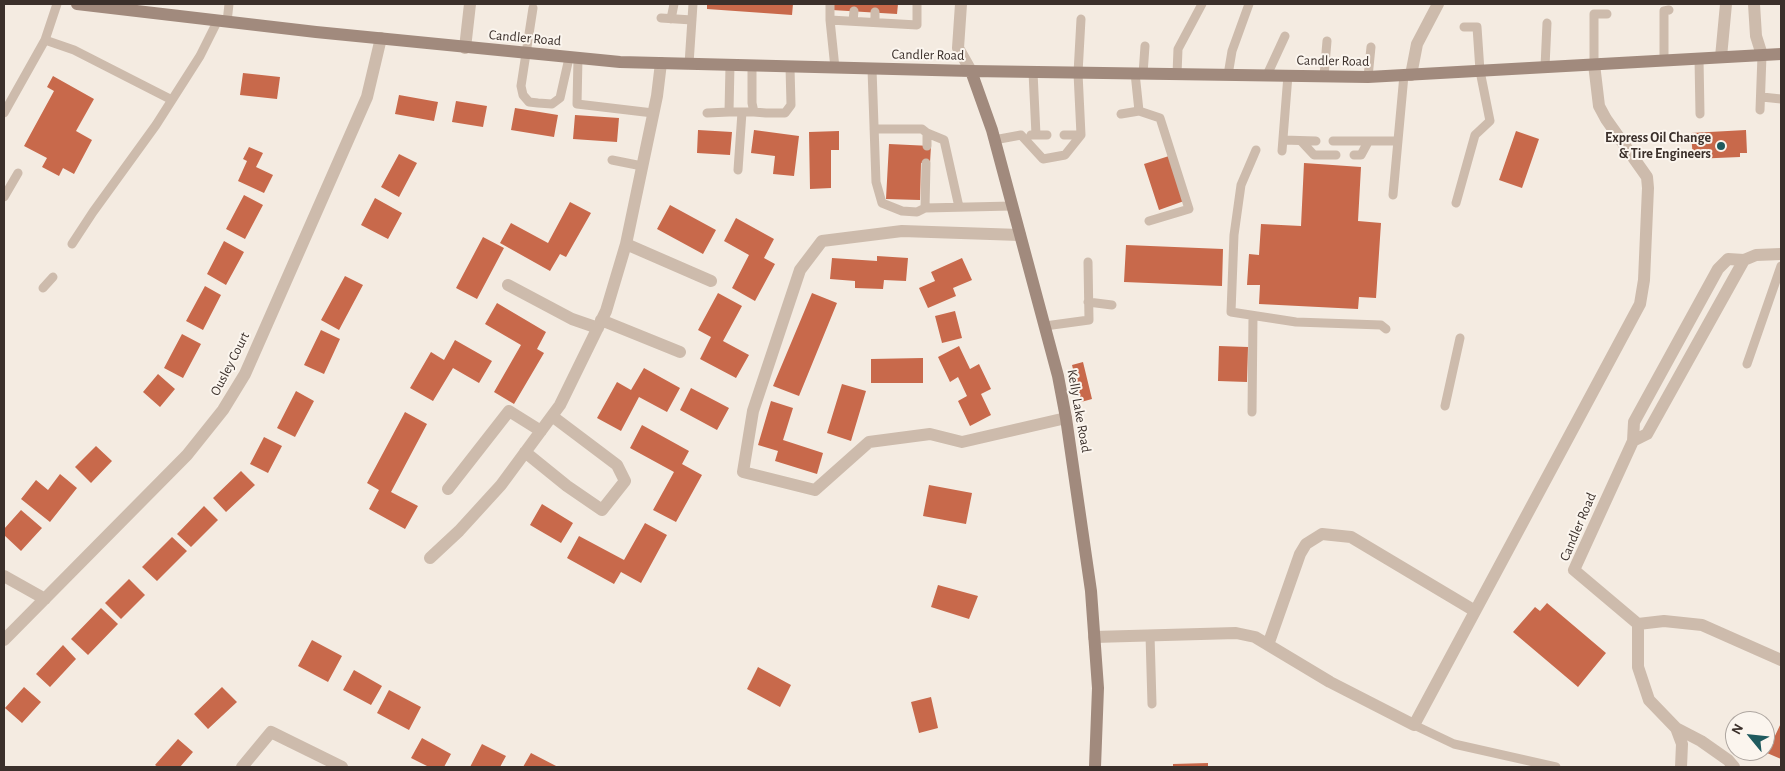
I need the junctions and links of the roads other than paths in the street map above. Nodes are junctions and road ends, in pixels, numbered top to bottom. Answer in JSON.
{"nodes":[{"id":1,"x":57,"y":4,"type":"edge"},
{"id":2,"x":76,"y":4,"type":"edge"},
{"id":3,"x":229,"y":4,"type":"edge"},
{"id":4,"x":470,"y":4,"type":"edge"},
{"id":5,"x":674,"y":4,"type":"edge"},
{"id":6,"x":693,"y":4,"type":"edge"},
{"id":7,"x":830,"y":4,"type":"edge"},
{"id":8,"x":917,"y":4,"type":"edge"},
{"id":9,"x":961,"y":4,"type":"edge"},
{"id":10,"x":1202,"y":4,"type":"edge"},
{"id":11,"x":1249,"y":4,"type":"edge"},
{"id":12,"x":1438,"y":4,"type":"edge"},
{"id":13,"x":1726,"y":4,"type":"edge"},
{"id":14,"x":1754,"y":4,"type":"edge"},
{"id":15,"x":533,"y":8,"type":"dead end"},
{"id":16,"x":1669,"y":10,"type":"dead end"},
{"id":17,"x":854,"y":11,"type":"dead end"},
{"id":18,"x":875,"y":12,"type":"dead end"},
{"id":19,"x":1607,"y":14,"type":"dead end"},
{"id":20,"x":661,"y":18,"type":"dead end"},
{"id":21,"x":671,"y":19,"type":"junction"},
{"id":22,"x":1081,"y":19,"type":"dead end"},
{"id":23,"x":692,"y":20,"type":"junction"},
{"id":24,"x":830,"y":20,"type":"junction"},
{"id":25,"x":223,"y":21,"type":"junction"},
{"id":26,"x":853,"y":21,"type":"junction"},
{"id":27,"x":875,"y":22,"type":"junction"},
{"id":28,"x":1547,"y":23,"type":"dead end"},
{"id":29,"x":1464,"y":27,"type":"dead end"},
{"id":30,"x":1284,"y":36,"type":"dead end"},
{"id":31,"x":382,"y":38,"type":"junction"},
{"id":32,"x":45,"y":40,"type":"junction"},
{"id":33,"x":1327,"y":42,"type":"dead end"},
{"id":34,"x":1145,"y":46,"type":"dead end"},
{"id":35,"x":1371,"y":47,"type":"dead end"},
{"id":36,"x":465,"y":48,"type":"junction"},
{"id":37,"x":528,"y":54,"type":"junction"},
{"id":38,"x":1781,"y":54,"type":"edge"},
{"id":39,"x":1762,"y":55,"type":"junction"},
{"id":40,"x":1721,"y":57,"type":"junction"},
{"id":41,"x":573,"y":58,"type":"junction"},
{"id":42,"x":1700,"y":58,"type":"junction"},
{"id":43,"x":1664,"y":60,"type":"junction"},
{"id":44,"x":661,"y":63,"type":"junction"},
{"id":45,"x":689,"y":64,"type":"junction"},
{"id":46,"x":1594,"y":64,"type":"junction"},
{"id":47,"x":730,"y":65,"type":"junction"},
{"id":48,"x":752,"y":66,"type":"junction"},
{"id":49,"x":790,"y":67,"type":"junction"},
{"id":50,"x":1545,"y":67,"type":"junction"},
{"id":51,"x":835,"y":68,"type":"junction"},
{"id":52,"x":872,"y":69,"type":"junction"},
{"id":53,"x":971,"y":71,"type":"junction"},
{"id":54,"x":1480,"y":71,"type":"junction"},
{"id":55,"x":1034,"y":72,"type":"junction"},
{"id":56,"x":1078,"y":73,"type":"junction"},
{"id":57,"x":1139,"y":74,"type":"junction"},
{"id":58,"x":1177,"y":74,"type":"junction"},
{"id":59,"x":1228,"y":75,"type":"junction"},
{"id":60,"x":1267,"y":75,"type":"junction"},
{"id":61,"x":1288,"y":75,"type":"junction"},
{"id":62,"x":1407,"y":75,"type":"junction"},
{"id":63,"x":1324,"y":76,"type":"junction"},
{"id":64,"x":1368,"y":77,"type":"junction"},
{"id":65,"x":4,"y":92,"type":"edge"},
{"id":66,"x":16,"y":92,"type":"junction"},
{"id":67,"x":1762,"y":97,"type":"junction"},
{"id":68,"x":1781,"y":99,"type":"edge"},
{"id":69,"x":172,"y":100,"type":"junction"},
{"id":70,"x":1760,"y":110,"type":"dead end"},
{"id":71,"x":1139,"y":111,"type":"junction"},
{"id":72,"x":729,"y":112,"type":"junction"},
{"id":73,"x":742,"y":112,"type":"junction"},
{"id":74,"x":754,"y":112,"type":"junction"},
{"id":75,"x":4,"y":113,"type":"edge"},
{"id":76,"x":653,"y":113,"type":"junction"},
{"id":77,"x":707,"y":113,"type":"dead end"},
{"id":78,"x":1120,"y":114,"type":"dead end"},
{"id":79,"x":1700,"y":114,"type":"dead end"},
{"id":80,"x":874,"y":128,"type":"junction"},
{"id":81,"x":927,"y":133,"type":"junction"},
{"id":82,"x":1021,"y":135,"type":"junction"},
{"id":83,"x":1036,"y":135,"type":"junction"},
{"id":84,"x":1047,"y":135,"type":"dead end"},
{"id":85,"x":1064,"y":135,"type":"dead end"},
{"id":86,"x":1081,"y":135,"type":"junction"},
{"id":87,"x":994,"y":140,"type":"junction"},
{"id":88,"x":1283,"y":140,"type":"junction"},
{"id":89,"x":1301,"y":140,"type":"junction"},
{"id":90,"x":1316,"y":141,"type":"dead end"},
{"id":91,"x":1334,"y":141,"type":"dead end"},
{"id":92,"x":1368,"y":142,"type":"junction"},
{"id":93,"x":1398,"y":142,"type":"junction"},
{"id":94,"x":927,"y":146,"type":"dead end"},
{"id":95,"x":1256,"y":150,"type":"dead end"},
{"id":96,"x":1282,"y":151,"type":"dead end"},
{"id":97,"x":1336,"y":155,"type":"dead end"},
{"id":98,"x":1354,"y":155,"type":"dead end"},
{"id":99,"x":612,"y":160,"type":"dead end"},
{"id":100,"x":926,"y":163,"type":"dead end"},
{"id":101,"x":642,"y":166,"type":"junction"},
{"id":102,"x":738,"y":170,"type":"dead end"},
{"id":103,"x":18,"y":173,"type":"dead end"},
{"id":104,"x":1393,"y":195,"type":"dead end"},
{"id":105,"x":4,"y":198,"type":"edge"},
{"id":106,"x":1456,"y":202,"type":"dead end"},
{"id":107,"x":1012,"y":206,"type":"junction"},
{"id":108,"x":959,"y":207,"type":"junction"},
{"id":109,"x":925,"y":208,"type":"junction"},
{"id":110,"x":1149,"y":221,"type":"dead end"},
{"id":111,"x":1020,"y":235,"type":"junction"},
{"id":112,"x":72,"y":244,"type":"dead end"},
{"id":113,"x":626,"y":244,"type":"junction"},
{"id":114,"x":1781,"y":254,"type":"edge"},
{"id":115,"x":1744,"y":260,"type":"junction"},
{"id":116,"x":1088,"y":262,"type":"dead end"},
{"id":117,"x":1781,"y":266,"type":"edge"},
{"id":118,"x":53,"y":276,"type":"dead end"},
{"id":119,"x":711,"y":281,"type":"dead end"},
{"id":120,"x":508,"y":286,"type":"dead end"},
{"id":121,"x":43,"y":288,"type":"dead end"},
{"id":122,"x":1088,"y":302,"type":"junction"},
{"id":123,"x":1112,"y":305,"type":"dead end"},
{"id":124,"x":1253,"y":316,"type":"junction"},
{"id":125,"x":599,"y":324,"type":"junction"},
{"id":126,"x":1045,"y":326,"type":"junction"},
{"id":127,"x":1386,"y":329,"type":"dead end"},
{"id":128,"x":1460,"y":338,"type":"dead end"},
{"id":129,"x":680,"y":352,"type":"dead end"},
{"id":130,"x":1746,"y":364,"type":"dead end"},
{"id":131,"x":1445,"y":406,"type":"dead end"},
{"id":132,"x":1252,"y":412,"type":"dead end"},
{"id":133,"x":552,"y":416,"type":"junction"},
{"id":134,"x":1066,"y":418,"type":"junction"},
{"id":135,"x":541,"y":431,"type":"junction"},
{"id":136,"x":1633,"y":441,"type":"junction"},
{"id":137,"x":525,"y":452,"type":"junction"},
{"id":138,"x":448,"y":489,"type":"dead end"},
{"id":139,"x":430,"y":558,"type":"dead end"},
{"id":140,"x":4,"y":576,"type":"edge"},
{"id":141,"x":45,"y":599,"type":"junction"},
{"id":142,"x":1475,"y":611,"type":"junction"},
{"id":143,"x":1638,"y":624,"type":"junction"},
{"id":144,"x":1150,"y":635,"type":"junction"},
{"id":145,"x":1094,"y":637,"type":"junction"},
{"id":146,"x":4,"y":640,"type":"edge"},
{"id":147,"x":1268,"y":644,"type":"junction"},
{"id":148,"x":1781,"y":660,"type":"edge"},
{"id":149,"x":1152,"y":704,"type":"dead end"},
{"id":150,"x":1414,"y":725,"type":"junction"},
{"id":151,"x":1676,"y":728,"type":"junction"},
{"id":152,"x":242,"y":767,"type":"edge"},
{"id":153,"x":342,"y":767,"type":"edge"},
{"id":154,"x":1095,"y":767,"type":"edge"},
{"id":155,"x":1556,"y":767,"type":"edge"},
{"id":156,"x":1681,"y":767,"type":"edge"},
{"id":157,"x":1734,"y":767,"type":"edge"}],
"edges":[{"from":1,"to":32,"type":"lane"},
{"from":2,"to":25,"type":"main road","name":"Candler Road"},
{"from":3,"to":25,"type":"lane"},
{"from":4,"to":36,"type":"street"},
{"from":5,"to":21,"type":"lane"},
{"from":6,"to":23,"type":"lane"},
{"from":7,"to":24,"type":"lane"},
{"from":8,"to":27,"type":"lane"},
{"from":9,"to":53,"type":"street"},
{"from":10,"to":58,"type":"lane"},
{"from":11,"to":59,"type":"lane"},
{"from":12,"to":62,"type":"street"},
{"from":13,"to":40,"type":"street"},
{"from":14,"to":39,"type":"street"},
{"from":15,"to":37,"type":"lane"},
{"from":16,"to":43,"type":"lane"},
{"from":17,"to":26,"type":"lane"},
{"from":18,"to":27,"type":"lane"},
{"from":19,"to":46,"type":"lane"},
{"from":20,"to":21,"type":"lane"},
{"from":21,"to":23,"type":"lane"},
{"from":22,"to":56,"type":"lane"},
{"from":23,"to":45,"type":"lane"},
{"from":24,"to":26,"type":"lane"},
{"from":24,"to":51,"type":"lane"},
{"from":25,"to":31,"type":"main road","name":"Candler Road"},
{"from":25,"to":69,"type":"lane"},
{"from":26,"to":27,"type":"lane"},
{"from":28,"to":50,"type":"lane"},
{"from":29,"to":54,"type":"lane"},
{"from":30,"to":60,"type":"lane"},
{"from":31,"to":36,"type":"main road","name":"Candler Road"},
{"from":31,"to":141,"type":"street","name":"Ousley Court"},
{"from":32,"to":66,"type":"lane"},
{"from":32,"to":69,"type":"lane"},
{"from":33,"to":63,"type":"lane"},
{"from":34,"to":57,"type":"lane"},
{"from":35,"to":64,"type":"lane"},
{"from":36,"to":37,"type":"main road","name":"Candler Road"},
{"from":37,"to":41,"type":"main road","name":"Candler Road"},
{"from":37,"to":41,"type":"lane"},
{"from":38,"to":39,"type":"main road","name":"Candler Road"},
{"from":39,"to":40,"type":"main road","name":"Candler Road"},
{"from":39,"to":67,"type":"lane"},
{"from":40,"to":42,"type":"main road","name":"Candler Road"},
{"from":41,"to":44,"type":"main road","name":"Candler Road"},
{"from":41,"to":76,"type":"lane"},
{"from":42,"to":43,"type":"main road","name":"Candler Road"},
{"from":42,"to":79,"type":"lane"},
{"from":43,"to":46,"type":"main road","name":"Candler Road"},
{"from":44,"to":45,"type":"main road","name":"Candler Road"},
{"from":44,"to":76,"type":"street"},
{"from":45,"to":47,"type":"main road","name":"Candler Road"},
{"from":46,"to":50,"type":"main road","name":"Candler Road"},
{"from":46,"to":142,"type":"street"},
{"from":47,"to":48,"type":"main road","name":"Candler Road"},
{"from":47,"to":72,"type":"lane"},
{"from":48,"to":49,"type":"main road","name":"Candler Road"},
{"from":48,"to":74,"type":"lane"},
{"from":49,"to":51,"type":"main road","name":"Candler Road"},
{"from":49,"to":74,"type":"lane"},
{"from":50,"to":54,"type":"main road","name":"Candler Road"},
{"from":51,"to":52,"type":"main road","name":"Candler Road"},
{"from":52,"to":53,"type":"main road","name":"Candler Road"},
{"from":52,"to":80,"type":"lane"},
{"from":53,"to":55,"type":"main road","name":"Candler Road"},
{"from":53,"to":87,"type":"main road","name":"Kelly Lake Road"},
{"from":54,"to":62,"type":"main road","name":"Candler Road"},
{"from":54,"to":106,"type":"lane"},
{"from":55,"to":56,"type":"main road","name":"Candler Road"},
{"from":55,"to":83,"type":"lane"},
{"from":56,"to":57,"type":"main road","name":"Candler Road"},
{"from":56,"to":86,"type":"lane"},
{"from":57,"to":58,"type":"main road","name":"Candler Road"},
{"from":57,"to":71,"type":"lane"},
{"from":58,"to":59,"type":"main road","name":"Candler Road"},
{"from":59,"to":60,"type":"main road","name":"Candler Road"},
{"from":60,"to":61,"type":"main road","name":"Candler Road"},
{"from":61,"to":63,"type":"main road","name":"Candler Road"},
{"from":61,"to":88,"type":"lane"},
{"from":62,"to":64,"type":"main road","name":"Candler Road"},
{"from":62,"to":93,"type":"lane"},
{"from":63,"to":64,"type":"main road","name":"Candler Road"},
{"from":65,"to":66,"type":"lane"},
{"from":66,"to":75,"type":"lane"},
{"from":67,"to":68,"type":"lane"},
{"from":67,"to":70,"type":"lane"},
{"from":69,"to":112,"type":"lane"},
{"from":71,"to":78,"type":"lane"},
{"from":71,"to":110,"type":"lane"},
{"from":72,"to":73,"type":"lane"},
{"from":72,"to":77,"type":"lane"},
{"from":73,"to":74,"type":"lane"},
{"from":73,"to":102,"type":"lane"},
{"from":76,"to":101,"type":"street"},
{"from":80,"to":81,"type":"lane"},
{"from":80,"to":109,"type":"lane"},
{"from":81,"to":94,"type":"lane"},
{"from":81,"to":108,"type":"lane"},
{"from":82,"to":83,"type":"lane"},
{"from":82,"to":86,"type":"lane"},
{"from":82,"to":87,"type":"lane"},
{"from":83,"to":84,"type":"lane"},
{"from":85,"to":86,"type":"lane"},
{"from":87,"to":107,"type":"main road","name":"Kelly Lake Road"},
{"from":88,"to":89,"type":"lane"},
{"from":88,"to":96,"type":"lane"},
{"from":89,"to":90,"type":"lane"},
{"from":89,"to":97,"type":"lane"},
{"from":91,"to":92,"type":"lane"},
{"from":92,"to":93,"type":"lane"},
{"from":92,"to":98,"type":"lane"},
{"from":93,"to":104,"type":"lane"},
{"from":95,"to":124,"type":"lane"},
{"from":99,"to":101,"type":"lane"},
{"from":100,"to":109,"type":"lane"},
{"from":101,"to":113,"type":"street"},
{"from":103,"to":105,"type":"lane"},
{"from":107,"to":108,"type":"lane"},
{"from":107,"to":111,"type":"main road","name":"Kelly Lake Road"},
{"from":108,"to":109,"type":"lane"},
{"from":111,"to":126,"type":"main road","name":"Kelly Lake Road"},
{"from":111,"to":134,"type":"street"},
{"from":113,"to":119,"type":"street"},
{"from":113,"to":125,"type":"street"},
{"from":114,"to":115,"type":"street","name":"Candler Road"},
{"from":115,"to":136,"type":"street","name":"Candler Road"},
{"from":115,"to":136,"type":"street","name":"Candler Road"},
{"from":116,"to":122,"type":"lane"},
{"from":117,"to":130,"type":"lane"},
{"from":118,"to":121,"type":"lane"},
{"from":120,"to":125,"type":"street"},
{"from":122,"to":123,"type":"lane"},
{"from":122,"to":126,"type":"lane"},
{"from":124,"to":127,"type":"lane"},
{"from":124,"to":132,"type":"lane"},
{"from":125,"to":129,"type":"street"},
{"from":125,"to":133,"type":"street"},
{"from":126,"to":134,"type":"main road","name":"Kelly Lake Road"},
{"from":128,"to":131,"type":"lane"},
{"from":133,"to":135,"type":"street"},
{"from":133,"to":137,"type":"street"},
{"from":134,"to":145,"type":"main road","name":"Kelly Lake Road"},
{"from":135,"to":137,"type":"street"},
{"from":135,"to":138,"type":"street"},
{"from":136,"to":143,"type":"street","name":"Candler Road"},
{"from":137,"to":139,"type":"street"},
{"from":140,"to":141,"type":"street"},
{"from":141,"to":146,"type":"street","name":"Ousley Court"},
{"from":142,"to":147,"type":"street"},
{"from":142,"to":150,"type":"street"},
{"from":143,"to":148,"type":"street"},
{"from":143,"to":151,"type":"street"},
{"from":144,"to":145,"type":"street"},
{"from":144,"to":147,"type":"street"},
{"from":144,"to":149,"type":"lane"},
{"from":145,"to":154,"type":"main road","name":"Kelly Lake Road"},
{"from":147,"to":150,"type":"street"},
{"from":150,"to":155,"type":"lane"},
{"from":151,"to":156,"type":"street"},
{"from":151,"to":157,"type":"street"},
{"from":152,"to":153,"type":"street"}]}
